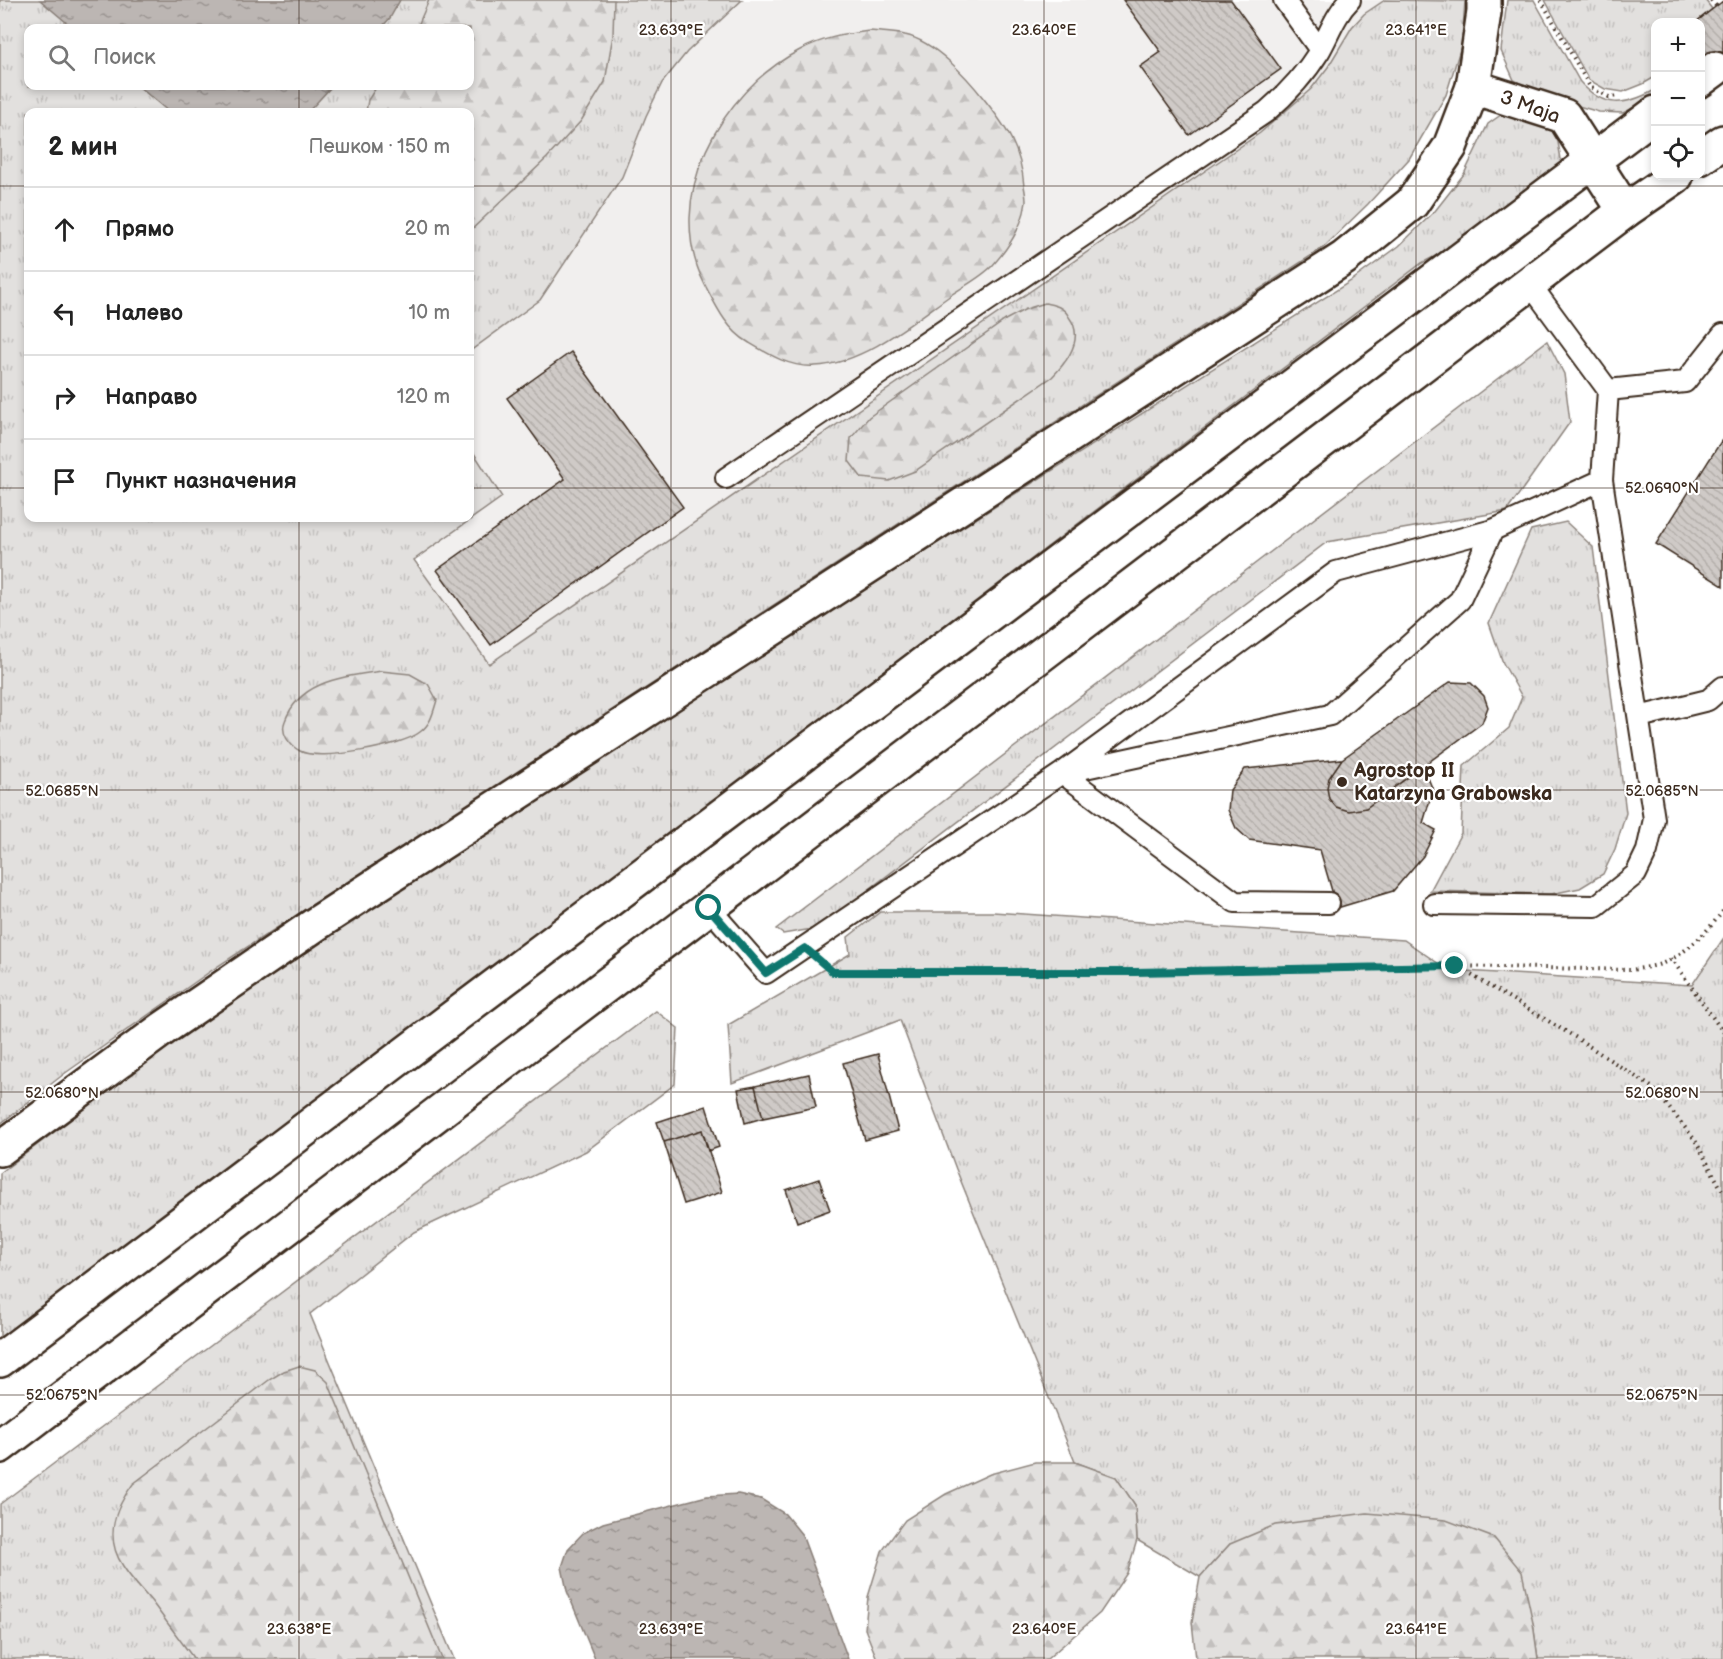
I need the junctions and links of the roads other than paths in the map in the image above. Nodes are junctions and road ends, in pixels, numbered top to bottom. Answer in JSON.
{"nodes":[{"id":1,"x":1284,"y":0,"type":"edge"},
{"id":2,"x":1350,"y":0,"type":"edge"},
{"id":3,"x":1484,"y":0,"type":"edge"},
{"id":4,"x":1320,"y":50,"type":"junction"},
{"id":5,"x":1473,"y":87,"type":"junction"},
{"id":6,"x":1651,"y":117,"type":"edge"},
{"id":7,"x":1723,"y":142,"type":"edge"},
{"id":8,"x":1705,"y":155,"type":"edge"},
{"id":9,"x":1592,"y":160,"type":"junction"},
{"id":10,"x":1670,"y":180,"type":"edge"},
{"id":11,"x":1625,"y":211,"type":"junction"},
{"id":12,"x":1530,"y":284,"type":"junction"},
{"id":13,"x":1723,"y":334,"type":"edge"},
{"id":14,"x":1608,"y":390,"type":"junction"},
{"id":15,"x":726,"y":478,"type":"dead end"},
{"id":16,"x":1602,"y":480,"type":"junction"},
{"id":17,"x":1493,"y":530,"type":"junction"},
{"id":18,"x":1723,"y":687,"type":"edge"},
{"id":19,"x":1639,"y":717,"type":"junction"},
{"id":20,"x":1062,"y":773,"type":"junction"},
{"id":21,"x":1329,"y":903,"type":"dead end"},
{"id":22,"x":1434,"y":904,"type":"dead end"},
{"id":23,"x":709,"y":908,"type":"junction"},
{"id":24,"x":0,"y":1149,"type":"edge"},
{"id":25,"x":0,"y":1360,"type":"edge"},
{"id":26,"x":0,"y":1446,"type":"edge"}],
"edges":[{"from":1,"to":4,"type":"lane"},
{"from":2,"to":4,"type":"lane"},
{"from":3,"to":5,"type":"main road","name":"3 Maja"},
{"from":4,"to":15,"type":"lane"},
{"from":5,"to":9,"type":"main road","name":"3 Maja"},
{"from":5,"to":24,"type":"main road"},
{"from":6,"to":9,"type":"main road"},
{"from":7,"to":8,"type":"main road"},
{"from":9,"to":11,"type":"main road","name":"3 Maja"},
{"from":9,"to":25,"type":"main road"},
{"from":10,"to":11,"type":"main road"},
{"from":11,"to":12,"type":"main road"},
{"from":12,"to":14,"type":"lane"},
{"from":12,"to":23,"type":"main road"},
{"from":13,"to":14,"type":"lane"},
{"from":14,"to":16,"type":"lane"},
{"from":16,"to":17,"type":"lane"},
{"from":16,"to":19,"type":"lane"},
{"from":17,"to":20,"type":"lane"},
{"from":17,"to":20,"type":"lane"},
{"from":18,"to":19,"type":"lane"},
{"from":19,"to":22,"type":"lane"},
{"from":20,"to":21,"type":"lane"},
{"from":20,"to":23,"type":"lane"},
{"from":23,"to":26,"type":"main road"}]}
